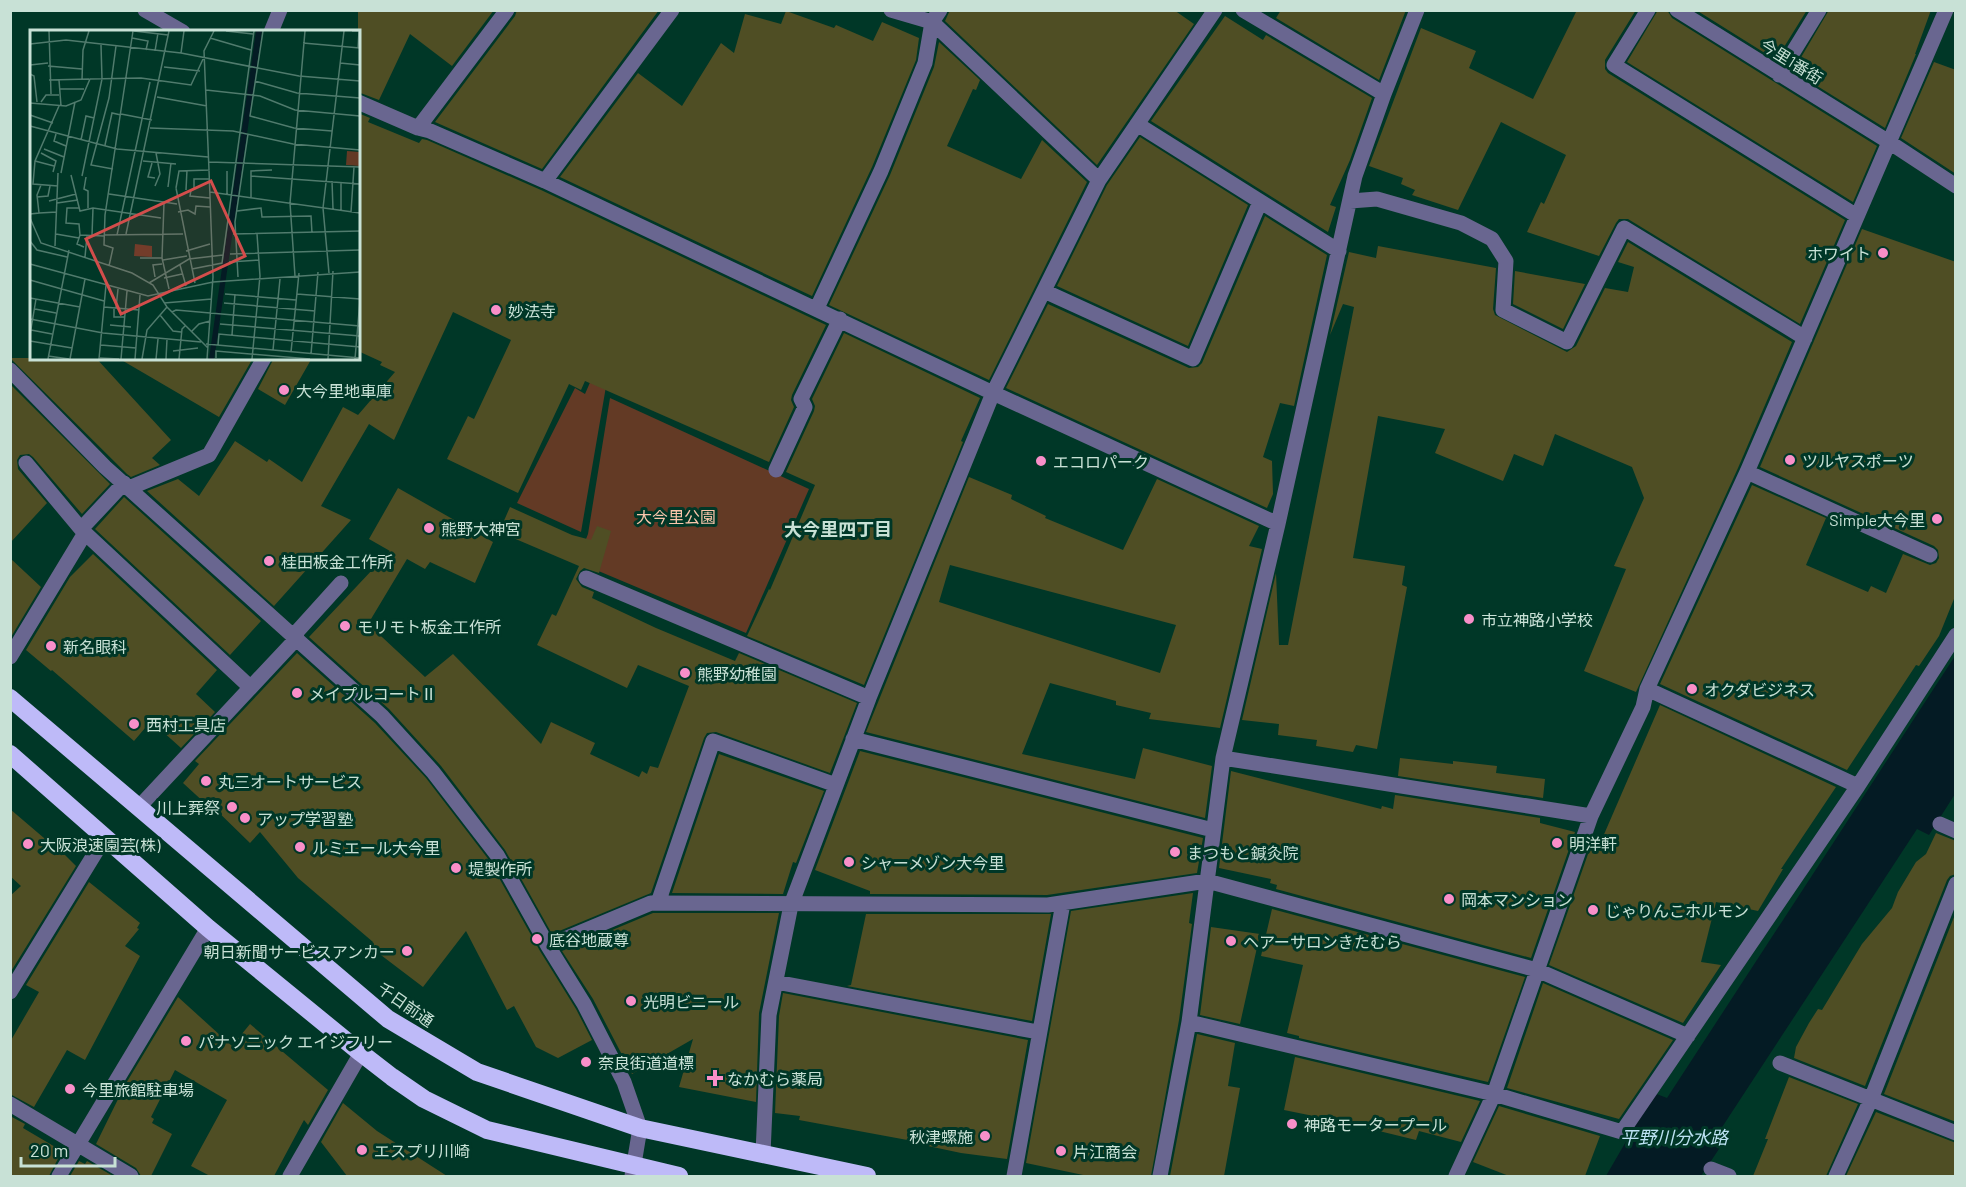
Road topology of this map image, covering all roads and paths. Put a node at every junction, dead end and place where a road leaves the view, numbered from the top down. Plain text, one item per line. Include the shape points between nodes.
1 (145, 10) edge
2 (280, 10) edge
3 (672, 10) edge
4 (891, 10) edge
5 (1215, 10) edge
6 (1417, 10) edge
7 (1648, 10) edge
8 (1819, 10) edge
9 (1946, 10) edge
10 (1248, 12) edge
11 (499, 13) edge
12 (1687, 13) edge
13 (936, 16) edge
14 (180, 30) edge
15 (272, 30) edge
16 (1779, 75) junction
17 (1384, 93) junction
18 (360, 103) edge
19 (1137, 124) junction
20 (418, 128) junction
21 (1889, 142) junction
22 (1099, 180) junction
23 (545, 181) junction
24 (1956, 186) edge
25 (1350, 201) junction
26 (1260, 202) junction
27 (1857, 216) junction
28 (1339, 251) junction
29 (1044, 291) junction
30 (817, 308) junction
31 (840, 319) junction
32 (1805, 338) junction
33 (263, 360) edge
34 (10, 370) edge
35 (993, 393) junction
36 (26, 463) dead end
37 (776, 470) dead end
38 (1747, 472) junction
39 (126, 486) junction
40 (1278, 524) junction
41 (83, 531) junction
42 (1930, 555) dead end
43 (586, 578) dead end
44 (341, 583) dead end
45 (1956, 635) edge
46 (296, 637) junction
47 (10, 657) edge
48 (250, 687) junction
49 (1647, 689) junction
50 (10, 698) edge
51 (869, 698) junction
52 (853, 739) junction
53 (10, 754) edge
54 (1223, 758) junction
55 (836, 785) junction
56 (1857, 786) junction
57 (139, 807) junction
58 (1592, 816) junction
59 (1940, 824) dead end
60 (1213, 830) junction
61 (1956, 831) edge
62 (105, 837) junction
63 (1207, 881) junction
64 (1956, 884) edge
65 (658, 903) junction
66 (1063, 903) junction
67 (791, 905) junction
68 (208, 928) junction
69 (548, 946) junction
70 (1537, 970) junction
71 (776, 982) junction
72 (10, 992) edge
73 (1189, 1022) junction
74 (1038, 1032) junction
75 (1688, 1036) junction
76 (361, 1053) junction
77 (1780, 1064) dead end
78 (1494, 1094) junction
79 (1871, 1099) junction
80 (10, 1104) edge
81 (640, 1128) junction
82 (1956, 1133) edge
83 (77, 1145) junction
84 (764, 1154) junction
85 (1711, 1169) dead end
86 (633, 1171) edge
87 (59, 1176) edge
88 (131, 1176) edge
89 (290, 1176) edge
90 (679, 1176) edge
91 (867, 1176) edge
92 (1014, 1176) edge
93 (1160, 1176) edge
94 (1456, 1176) edge
95 (1729, 1176) edge
96 (1836, 1176) edge

1 - 14 street
2 - 15 street
3 - 23 street
4 - 13 street
5 - 19 street
6 - 17 street
7 - 27 street via 1614,65
8 - 16 street
9 - 21 street
10 - 17 street
11 - 20 street
12 - 16 street, 今里1番街
13 - 22 street
13 - 30 street via 925,63 881,171
16 - 21 street, 今里1番街
17 - 25 street
18 - 20 street
19 - 22 street
19 - 26 street
20 - 23 street
21 - 24 street, 今里1番街
21 - 27 street
22 - 29 street
23 - 30 street
25 - 28 street
25 - 32 street via 1377,199 1461,223 1492,239 1506,261 1503,310 1567,342 1624,228
26 - 28 street
26 - 29 street via 1193,359
27 - 32 street
28 - 40 street
29 - 35 street
30 - 31 street
31 - 35 street
31 - 37 street via 801,399 805,407
32 - 38 street
33 - 39 street via 209,455
34 - 39 street
35 - 40 street
35 - 51 street
36 - 41 street
38 - 42 street
38 - 49 street
39 - 41 street
39 - 46 street
40 - 54 street
41 - 47 street
41 - 48 street
43 - 51 street
44 - 46 street
45 - 56 street
46 - 48 street
46 - 69 street via 382,716 433,772 497,855
48 - 57 street
49 - 56 street
49 - 58 street via 1643,707
50 - 57 highway, 千日前通
51 - 52 street
52 - 55 street
52 - 60 street
53 - 62 highway
54 - 58 street
54 - 60 street
55 - 65 street via 713,741
55 - 67 street
56 - 75 street
57 - 81 highway, 千日前通 via 388,1019 477,1072
58 - 70 street
59 - 61 street
60 - 63 street
62 - 68 highway
62 - 72 street
63 - 66 street
63 - 70 street
63 - 73 street
64 - 79 street
65 - 67 street
65 - 69 street
66 - 67 street
66 - 74 street
67 - 71 street
68 - 76 highway
68 - 83 street
69 - 81 street via 584,1004 624,1082
70 - 75 street
70 - 78 street
71 - 74 street
71 - 84 street via 769,1014
73 - 78 street
73 - 93 street
74 - 92 street
75 - 78 street via 1622,1132
76 - 86 highway via 424,1099 487,1130
76 - 89 street
77 - 79 street
78 - 94 street
79 - 82 street
79 - 96 street
80 - 83 street
81 - 84 highway, 千日前通
81 - 86 street
83 - 87 street
83 - 88 street
84 - 91 highway, 千日前通
85 - 95 street
86 - 90 highway

